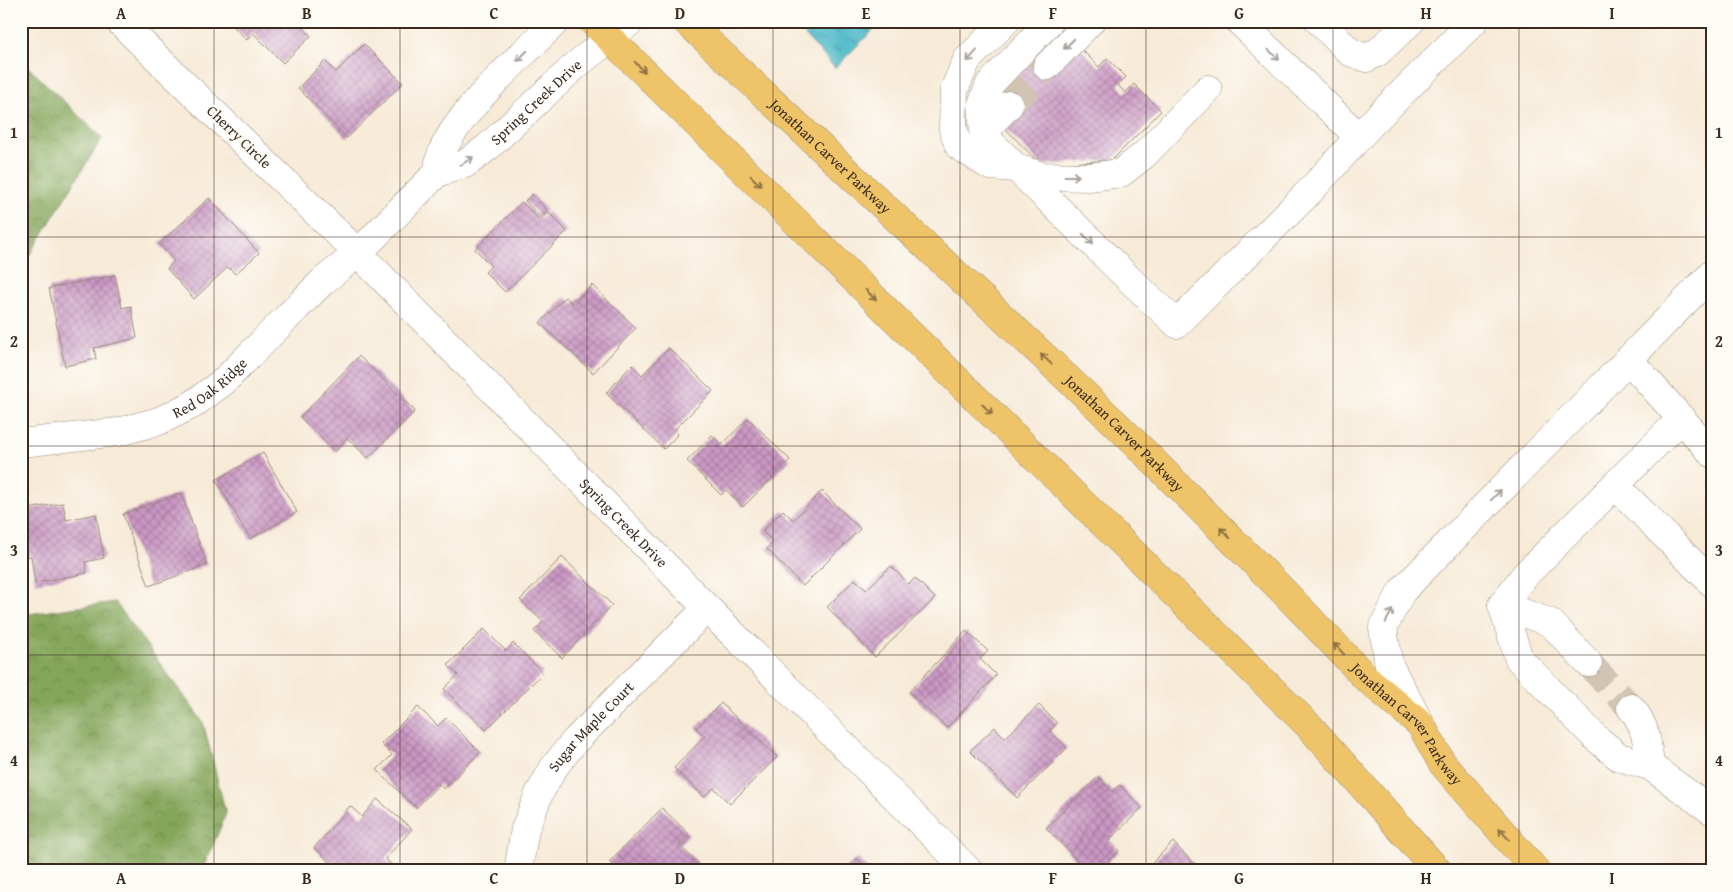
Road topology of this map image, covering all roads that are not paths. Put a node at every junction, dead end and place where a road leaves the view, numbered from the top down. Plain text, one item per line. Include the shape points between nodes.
1 (119, 21) edge
2 (556, 21) edge
3 (631, 21) edge
4 (686, 21) edge
5 (1006, 21) edge
6 (1050, 21) edge
7 (1091, 21) edge
8 (1239, 21) edge
9 (1319, 21) edge
10 (1411, 21) edge
11 (1474, 21) edge
12 (601, 30) edge
13 (1047, 66) tunnel mouth
14 (1208, 90) dead end
15 (1009, 105) tunnel mouth
16 (984, 136) junction
17 (1359, 137) junction
18 (1015, 168) junction
19 (437, 173) junction
20 (358, 253) junction
21 (1712, 274) edge
22 (1629, 360) junction
23 (1681, 419) junction
24 (21, 443) edge
25 (1712, 453) edge
26 (1616, 485) junction
27 (1712, 583) edge
28 (1502, 605) junction
29 (707, 608) junction
30 (1588, 663) tunnel mouth
31 (1631, 708) tunnel mouth
32 (1421, 724) junction
33 (1650, 766) junction
34 (1712, 811) edge
35 (518, 871) edge
36 (969, 871) edge
37 (1438, 871) edge
38 (1536, 871) edge

1 - 20 street, Cherry Circle
2 -> 19 street, Spring Creek Drive via 470,110 452,134 440,157
3 - 12 street, Spring Creek Drive
32 -> 4 main road, Jonathan Carver Parkway via 1366,678 1114,423
5 -> 18 street via 967,60 954,90 954,129 959,146 990,166
6 - 16 street via 990,84 982,104
7 -> 13 street
8 -> 17 street
9 - 10 street via 1350,52 1367,58
11 - 17 street
19 -> 12 street, Spring Creek Drive via 464,164 488,147 576,66
12 -> 37 main road via 1310,727
18 -> 14 street via 1042,176 1089,177 1121,173 1144,155
15 - 16 street
16 - 18 street
18 -> 17 street via 1177,324 1310,191
19 - 20 street, Spring Creek Drive
20 - 24 street, Red Oak Ridge via 322,282 223,382 192,405 159,421 118,432
20 - 29 street, Spring Creek Drive
21 - 22 street
22 - 23 street
32 -> 22 street via 1389,665 1383,628 1402,591
23 - 25 street
23 - 26 street
26 - 27 street
26 - 28 street via 1525,576
28 - 30 street via 1551,623
28 - 33 street via 1519,659 1596,738 1620,757
29 - 35 street, Sugar Maple Court via 574,742 554,767 525,829
29 - 36 street, Spring Creek Drive
31 - 33 street via 1647,739
38 -> 32 main road, Jonathan Carver Parkway via 1442,763
33 - 34 street

